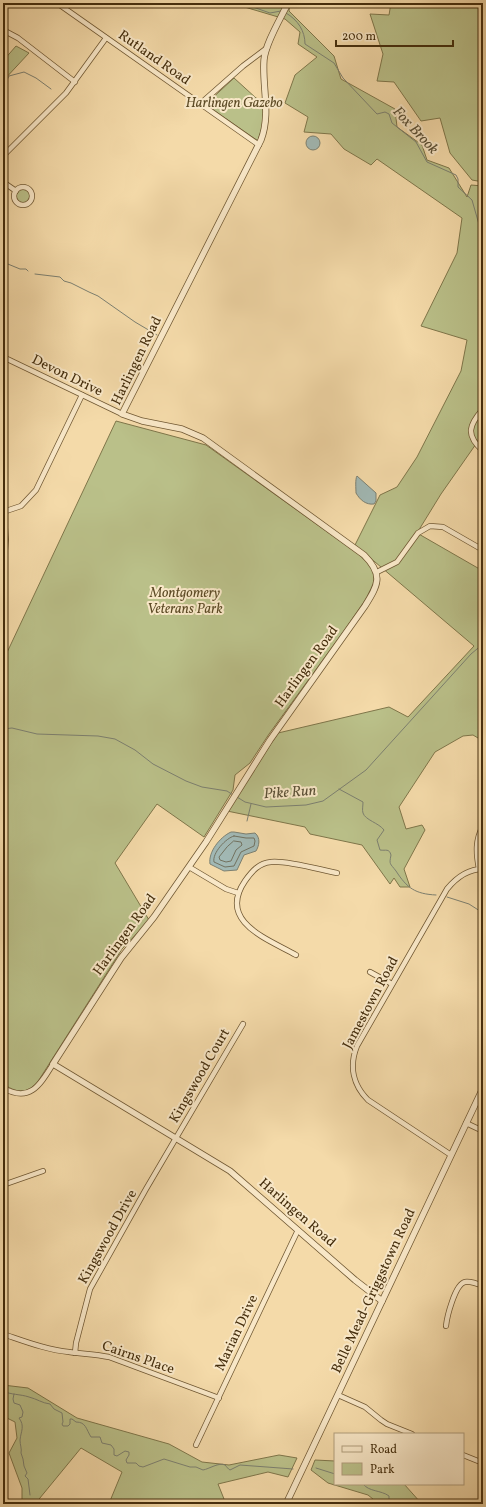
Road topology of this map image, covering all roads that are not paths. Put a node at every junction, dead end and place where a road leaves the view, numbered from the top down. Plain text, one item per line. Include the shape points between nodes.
1 (57, 3) edge
2 (287, 6) edge
3 (3, 30) edge
4 (106, 38) junction
5 (267, 48) junction
6 (75, 82) junction
7 (200, 104) junction
8 (259, 145) junction
9 (3, 156) edge
10 (3, 182) edge
11 (16, 191) dead end
12 (3, 357) edge
13 (82, 395) junction
14 (483, 409) edge
15 (122, 414) junction
16 (483, 450) edge
17 (3, 512) edge
18 (3, 517) edge
19 (483, 550) edge
20 (3, 559) edge
21 (377, 572) junction
22 (483, 826) edge
23 (188, 867) junction
24 (481, 869) edge
25 (337, 873) dead end
26 (238, 893) junction
27 (296, 955) dead end
28 (370, 972) dead end
29 (392, 984) junction
30 (243, 1024) dead end
31 (53, 1064) junction
32 (3, 1088) edge
33 (483, 1088) edge
34 (466, 1123) junction
35 (483, 1131) edge
36 (177, 1139) junction
37 (451, 1155) junction
38 (43, 1170) dead end
39 (3, 1185) edge
40 (298, 1230) junction
41 (483, 1286) edge
42 (382, 1301) junction
43 (446, 1326) dead end
44 (3, 1334) edge
45 (75, 1353) junction
46 (338, 1395) junction
47 (219, 1398) junction
48 (410, 1433) edge
49 (196, 1445) dead end
50 (464, 1455) edge
51 (483, 1463) edge
52 (286, 1504) edge

1 - 4 street, Rutland Road
2 - 5 street, Harlingen Road
3 - 6 street via 18,38
4 - 6 street
4 - 7 street, Rutland Road
5 - 7 street
5 - 8 street, Harlingen Road via 264,65 266,124
6 - 9 street
7 - 8 street, Rutland Road
8 - 15 street, Harlingen Road
10 - 11 street
12 - 13 street, Devon Drive
13 - 15 street, Devon Drive
13 - 17 street via 36,490 21,506
14 - 16 street via 474,419 470,430 474,442
15 - 21 street, Harlingen Road via 182,429 204,438 359,551
18 - 20 street
19 - 21 street via 443,527 430,526 418,533 397,562
21 - 23 street, Harlingen Road via 376,586 365,606 270,740
22 - 24 street via 476,847
23 - 26 street
23 - 31 street, Harlingen Road via 154,917 121,958
24 - 29 street, Jamestown Road via 460,876 447,889
25 - 26 street via 269,862 254,869
26 - 27 street via 237,907 244,923
28 - 29 street
29 - 37 street, Jamestown Road via 357,1046 353,1058 354,1077 360,1090 373,1104
30 - 36 street, Kingswood Court
31 - 32 street via 38,1086 29,1092 15,1093
31 - 36 street, Harlingen Road
33 - 34 street, Belle Mead-Griggstown Road
34 - 35 street
34 - 37 street, Belle Mead-Griggstown Road
36 - 40 street, Harlingen Road via 237,1176
36 - 45 street, Kingswood Drive via 90,1289
37 - 42 street, Belle Mead-Griggstown Road
38 - 39 street
40 - 42 street, Harlingen Road
40 - 47 street, Marian Drive
41 - 43 street via 468,1281 460,1285 450,1307
42 - 46 street, Belle Mead-Griggstown Road
44 - 45 street, Cairns Place via 50,1349
45 - 47 street, Cairns Place via 109,1357
46 - 48 street via 366,1407 387,1424
46 - 52 street, Belle Mead-Griggstown Road
47 - 49 street, Marian Drive
50 - 51 street

